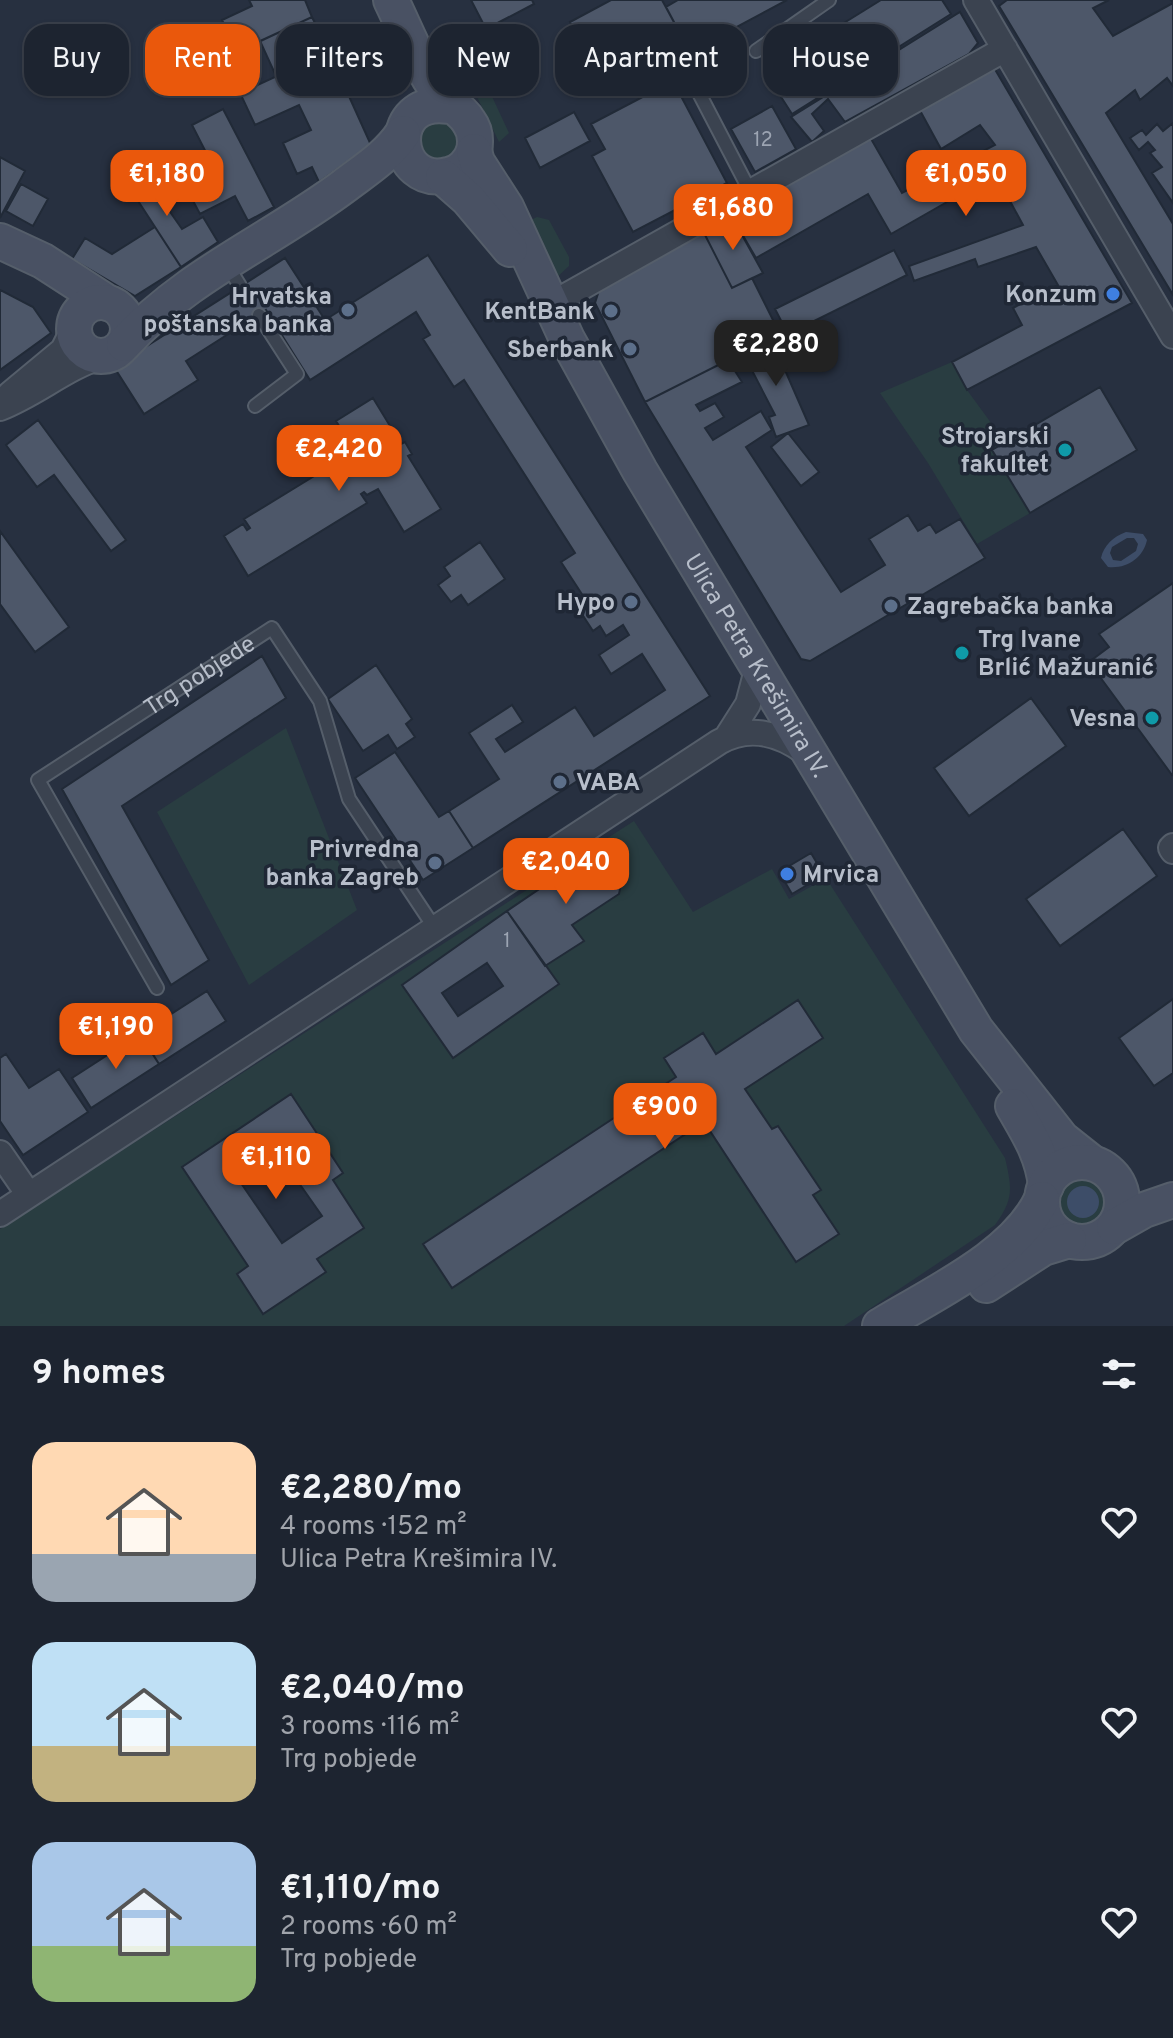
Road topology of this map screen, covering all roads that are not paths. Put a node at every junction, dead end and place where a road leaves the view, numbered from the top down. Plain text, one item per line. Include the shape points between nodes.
1 (390, 0) edge
2 (829, 0) edge
3 (983, 3) edge
4 (1005, 49) junction
5 (756, 51) dead end
6 (701, 96) edge
7 (449, 106) junction
8 (405, 128) junction
9 (474, 151) junction
10 (432, 175) junction
11 (750, 191) junction
12 (310, 212) junction
13 (0, 243) edge
14 (226, 273) junction
15 (548, 301) junction
16 (110, 304) junction
17 (259, 315) dead end
18 (74, 326) junction
19 (1173, 336) edge
20 (113, 350) junction
21 (255, 406) dead end
22 (0, 407) edge
23 (758, 666) junction
24 (727, 737) junction
25 (811, 756) junction
26 (434, 927) junction
27 (157, 988) dead end
28 (976, 1030) junction
29 (0, 1153) edge
30 (1102, 1169) junction
31 (1173, 1182) edge
32 (1044, 1192) junction
33 (29, 1195) junction
34 (1173, 1200) edge
35 (0, 1214) edge
36 (1114, 1227) junction
37 (1069, 1240) junction
38 (880, 1326) edge
39 (921, 1326) edge

1 - 7 main road
1 - 8 main road via 407,88
2 - 5 lane
3 - 4 street
4 - 11 street
4 - 19 street
6 - 11 lane
7 - 8 main road via 425,106
7 - 9 main road via 468,119
8 - 10 main road via 405,156
8 - 12 main road via 387,153
9 - 10 main road via 462,169
9 - 15 main road, Ulica Petra Krešimira IV.
10 - 12 main road via 399,177
10 - 15 main road, Ulica Petra Krešimira IV. via 463,193
11 - 15 street
12 - 14 main road
13 - 16 main road via 43,261
13 - 18 main road via 62,295
14 - 16 main road via 137,302
14 - 20 main road via 143,324
15 - 23 main road, Ulica Petra Krešimira IV. via 640,471
16 - 18 main road via 83,308
16 - 20 main road via 128,326
17 - 21 lane via 297,374
18 - 20 main road via 85,351
18 - 22 street via 63,350
20 - 22 street
23 - 24 street via 748,704
23 - 25 main road, Ulica Petra Krešimira IV.
24 - 25 street via 765,732 790,740
24 - 26 street
25 - 28 main road, Ulica Petra Krešimira IV.
26 - 27 lane, Trg pobjede via 349,799 320,701 272,628 38,780
26 - 33 street
28 - 30 main road, Ulica Petra Krešimira IV. via 1062,1139
28 - 32 main road, Ulica Petra Krešimira IV. via 1036,1146
29 - 33 street
30 - 31 main road via 1131,1184
30 - 32 main road via 1077,1162 1064,1166
30 - 36 main road via 1120,1188 1123,1202
32 - 37 main road via 1049,1224
32 - 38 main road via 1030,1223 1005,1246
33 - 35 street
34 - 36 main road
36 - 37 main road via 1093,1241
37 - 39 main road via 1043,1248

